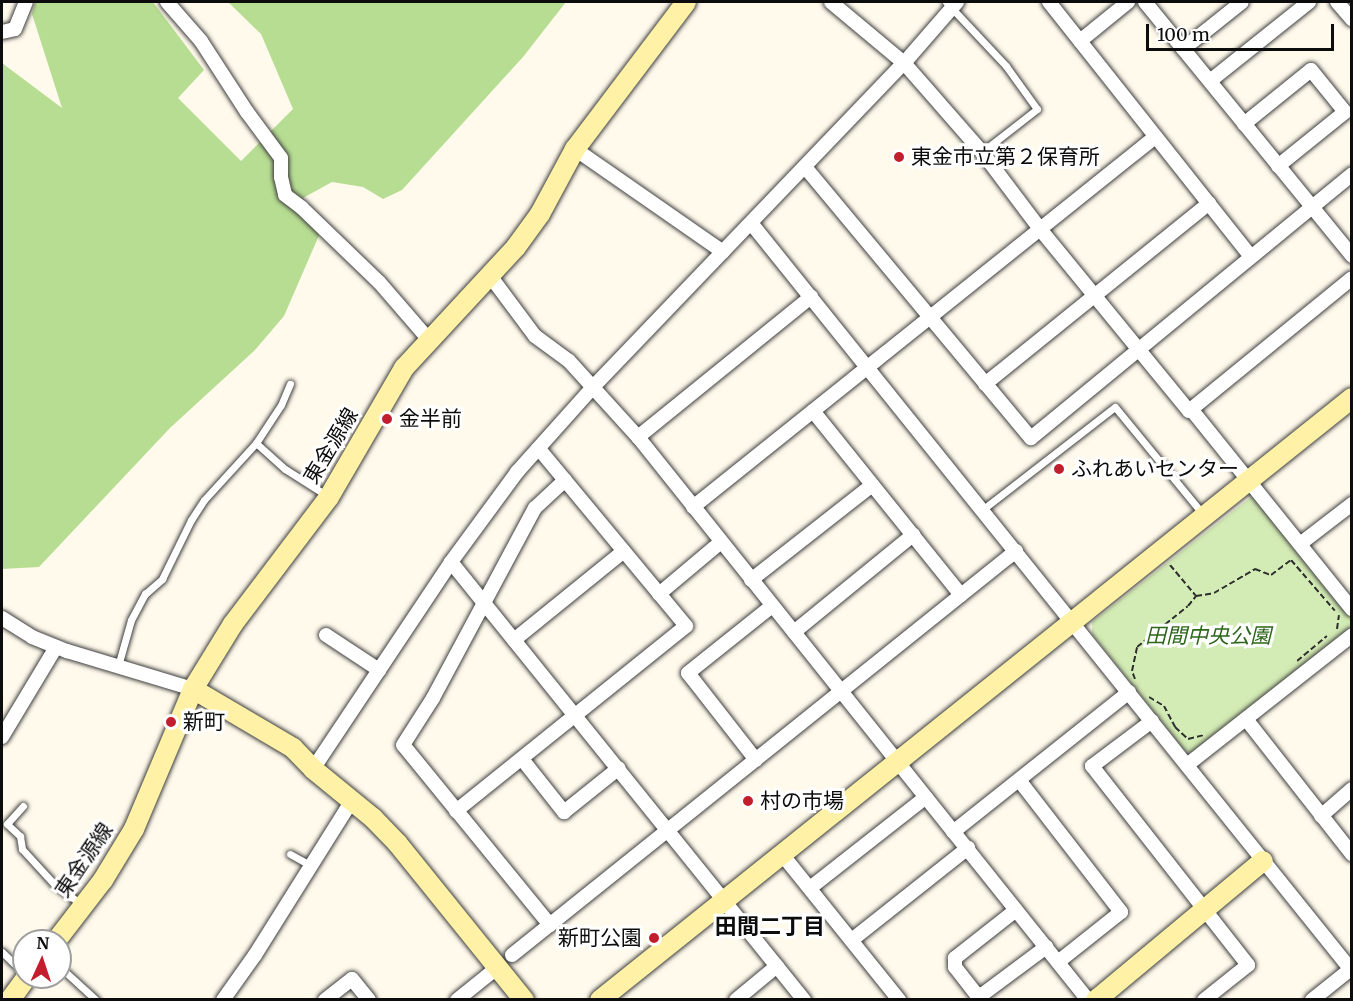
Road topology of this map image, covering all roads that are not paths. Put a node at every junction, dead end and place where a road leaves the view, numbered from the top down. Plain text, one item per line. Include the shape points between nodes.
1 (26, 2) edge
2 (167, 2) edge
3 (686, 2) edge
4 (831, 2) edge
5 (1049, 2) edge
6 (1128, 2) edge
7 (1145, 2) edge
8 (1242, 2) edge
9 (1309, 2) edge
10 (1337, 2) edge
11 (952, 3) edge
12 (1352, 19) edge
13 (2, 32) edge
14 (1080, 41) junction
15 (1183, 49) junction
16 (904, 63) junction
17 (1210, 81) junction
18 (1244, 124) junction
19 (1155, 136) junction
20 (575, 149) junction
21 (982, 152) junction
22 (1278, 166) junction
23 (805, 167) junction
24 (1352, 174) edge
25 (1209, 203) junction
26 (1312, 207) junction
27 (751, 223) junction
28 (1040, 229) junction
29 (723, 252) junction
30 (1352, 256) edge
31 (1251, 257) junction
32 (491, 277) junction
33 (1352, 278) edge
34 (1095, 296) junction
35 (811, 297) junction
36 (930, 317) junction
37 (429, 340) junction
38 (1139, 349) junction
39 (867, 367) junction
40 (290, 384) dead end
41 (985, 384) junction
42 (592, 388) junction
43 (1352, 398) edge
44 (1191, 409) junction
45 (813, 411) junction
46 (638, 437) junction
47 (256, 443) junction
48 (538, 448) junction
49 (565, 480) junction
50 (1248, 480) junction
51 (872, 485) junction
52 (329, 497) junction
53 (1352, 504) edge
54 (693, 507) junction
55 (982, 510) junction
56 (1204, 516) junction
57 (913, 535) junction
58 (721, 542) junction
59 (1300, 544) junction
60 (624, 551) junction
61 (1016, 551) junction
62 (451, 562) junction
63 (751, 580) junction
64 (659, 594) junction
65 (961, 595) junction
66 (482, 601) junction
67 (772, 606) junction
68 (1352, 609) edge
69 (2, 618) edge
70 (1072, 621) junction
71 (794, 632) junction
72 (326, 635) dead end
73 (1352, 635) edge
74 (514, 640) junction
75 (56, 646) junction
76 (118, 666) junction
77 (379, 670) junction
78 (1132, 686) junction
79 (193, 689) junction
80 (840, 691) junction
81 (576, 716) junction
82 (1246, 719) junction
83 (1152, 722) junction
84 (2, 737) edge
85 (522, 759) junction
86 (756, 760) junction
87 (897, 761) junction
88 (1187, 765) junction
89 (619, 768) junction
90 (313, 769) junction
91 (1018, 780) junction
92 (1352, 789) edge
93 (926, 797) junction
94 (353, 799) junction
95 (23, 806) dead end
96 (456, 811) junction
97 (1321, 816) junction
98 (669, 830) junction
99 (953, 832) junction
100 (968, 848) junction
101 (290, 854) dead end
102 (782, 854) junction
103 (1352, 854) edge
104 (1263, 861) junction
105 (310, 865) junction
106 (810, 888) junction
107 (724, 899) junction
108 (83, 906) junction
109 (1016, 910) junction
110 (1204, 911) junction
111 (550, 926) junction
112 (65, 929) edge
113 (853, 939) junction
114 (1046, 947) junction
115 (505, 961) junction
116 (1058, 962) junction
117 (777, 966) junction
118 (1351, 969) edge
119 (72, 978) edge
120 (96, 999) edge
121 (223, 999) edge
122 (325, 999) edge
123 (369, 999) edge
124 (457, 999) edge
125 (524, 999) edge
126 (600, 999) edge
127 (736, 999) edge
128 (804, 999) edge
129 (900, 999) edge
130 (1088, 999) edge
131 (1096, 999) edge
132 (1204, 999) edge
133 (1312, 999) edge

1 - 13 street via 15,29
2 - 37 street via 201,41 281,158 285,195 379,282
3 - 20 street, 東金源線
4 - 16 street
5 - 14 street
6 - 14 street
7 - 15 street
8 - 15 street
9 - 17 street
10 - 12 street
11 - 16 street
11 - 21 lane via 1006,66 1036,109
14 - 19 street
15 - 17 street
16 - 21 street
16 - 23 street
17 - 18 street
18 - 22 street
18 - 22 street via 1311,70 1345,112
19 - 25 street
19 - 28 street
20 - 29 street
20 - 32 street, 東金源線 via 540,214
21 - 28 street
22 - 26 street
23 - 27 street
23 - 36 street
24 - 26 street
25 - 31 street
25 - 34 street
26 - 30 street
26 - 31 street
27 - 29 street
27 - 35 street
28 - 34 street
28 - 36 street
29 - 42 street
31 - 38 street
32 - 37 street, 東金源線
32 - 42 street via 535,336 569,361
33 - 44 street
34 - 38 street
34 - 41 street
35 - 39 street
35 - 46 street
36 - 39 street
36 - 41 street
37 - 52 street, 東金源線 via 404,368
38 - 41 street via 1031,438
38 - 44 street
39 - 45 street
39 - 55 street
40 - 47 lane
42 - 46 street
42 - 48 street
43 - 50 street
44 - 50 street
45 - 51 street
45 - 54 street
46 - 54 street
47 - 52 lane via 285,469
47 - 76 lane via 204,500 162,579 145,594 131,620
48 - 49 street
48 - 62 street
49 - 60 street
49 - 66 street via 535,508
50 - 56 street
50 - 59 street
51 - 57 street
51 - 63 street
52 - 79 street, 東金源線 via 233,624
53 - 59 street
54 - 58 street
55 - 56 lane via 1115,407
55 - 61 street
56 - 70 street
57 - 65 street
57 - 71 street
58 - 63 street
58 - 64 street
59 - 68 street
60 - 64 street
60 - 74 street
61 - 65 street
61 - 70 street
62 - 66 street
62 - 77 street
63 - 67 street
64 - 81 street via 686,626
65 - 80 street
66 - 74 street
66 - 96 street via 433,698 403,745
67 - 71 street
67 - 86 street via 688,674
69 - 75 street via 32,637
70 - 78 street
70 - 87 street
71 - 80 street
72 - 77 street
73 - 82 street
74 - 81 street
75 - 76 street
75 - 84 street
76 - 79 street
77 - 90 street
78 - 83 street
78 - 91 street
79 - 90 street via 293,748
79 - 108 street, 東金源線 via 134,829
80 - 86 street
80 - 87 street
81 - 85 street
81 - 89 street
82 - 88 street
82 - 97 street
83 - 88 street
83 - 110 street via 1092,766
85 - 89 street via 564,812
85 - 96 street
86 - 98 street
87 - 93 street
87 - 102 street
88 - 104 street
89 - 98 street
90 - 94 street
91 - 99 street
91 - 116 street via 1121,912
92 - 97 street
93 - 99 street
93 - 106 street
94 - 105 street
94 - 115 street
95 - 108 lane via 8,824 20,836 22,849 55,885
96 - 111 street
97 - 103 street
98 - 107 street
98 - 111 street
99 - 100 street
100 - 109 street
100 - 113 street
101 - 105 lane
102 - 106 street
102 - 107 street
104 - 110 street
104 - 118 street
105 - 121 street
106 - 113 street
107 - 117 street
107 - 126 street
108 - 112 street, 東金源線
109 - 114 street
109 - 114 street via 955,958 955,967 977,995
110 - 131 street
110 - 132 street via 1248,965
111 - 115 street
113 - 129 street
114 - 116 street
115 - 124 street
115 - 125 street
116 - 130 street
117 - 127 street
117 - 128 street
118 - 133 street
119 - 120 lane
122 - 123 street via 352,979

